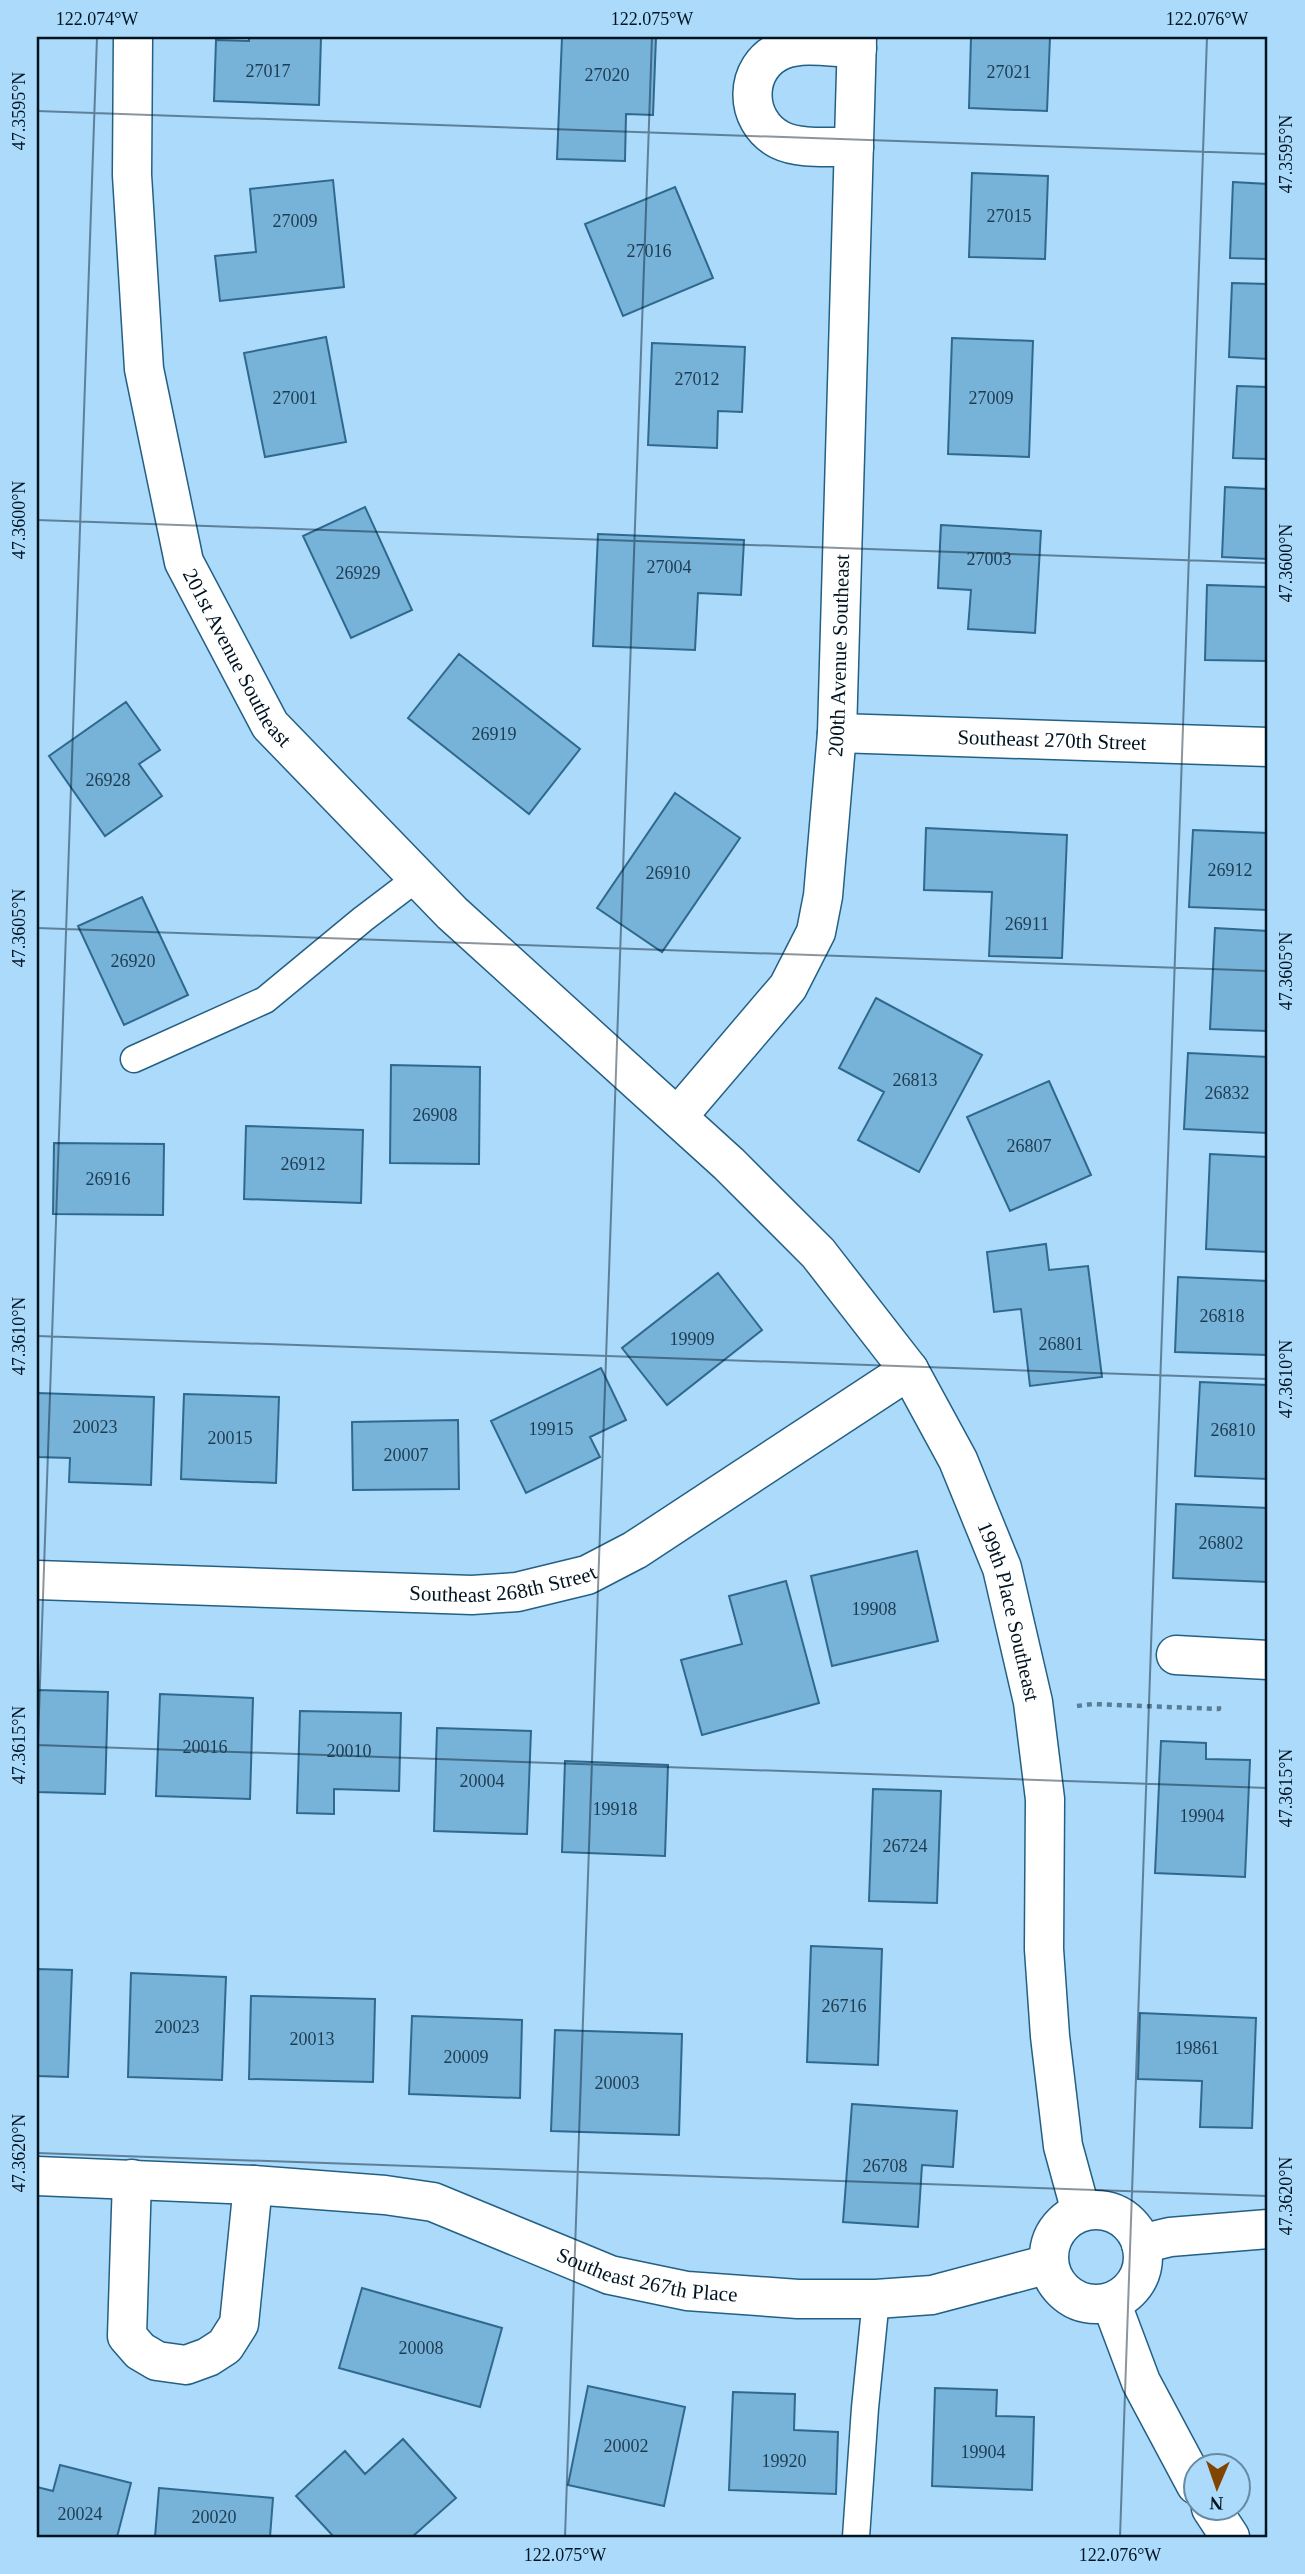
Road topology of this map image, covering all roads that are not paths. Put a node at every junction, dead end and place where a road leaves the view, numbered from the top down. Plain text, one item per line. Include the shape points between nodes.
1 (133, 37) edge
2 (857, 43) edge
3 (854, 147) junction
4 (836, 733) junction
5 (1268, 747) edge
6 (418, 878) junction
7 (134, 1059) dead end
8 (678, 1116) junction
9 (909, 1370) junction
10 (37, 1580) edge
11 (1176, 1655) dead end
12 (1268, 1660) edge
13 (37, 2176) edge
14 (132, 2179) junction
15 (253, 2185) junction
16 (1081, 2212) junction
17 (1268, 2229) edge
18 (1141, 2244) junction
19 (1049, 2264) junction
20 (876, 2299) junction
21 (1111, 2302) junction
22 (1182, 2459) edge
23 (1220, 2522) edge
24 (856, 2537) edge
25 (1230, 2537) edge

1 - 6 street, 201st Avenue Southeast via 132,175 144,369 184,562 270,725
2 - 3 street, 200th Avenue Southeast
2 - 3 street, 200th Avenue Southeast via 783,50 766,60 755,76 751,95 755,114 781,141
3 - 4 street, 200th Avenue Southeast
4 - 5 street, Southeast 270th Street
4 - 8 street, 200th Avenue Southeast via 816,932 788,987
6 - 7 lane via 265,1000
6 - 8 street, 201st Avenue Southeast
8 - 9 street, 199th Place Southeast via 818,1252
9 - 10 street, Southeast 268th Street via 635,1550 576,1578 517,1592 472,1595
9 - 16 street, 199th Place Southeast via 958,1460 1002,1568 1034,1712 1045,1800 1044,1949 1050,2036 1063,2146
11 - 12 street
13 - 14 street, Southeast 267th Place
14 - 15 street, Southeast 267th Place
14 - 15 street via 127,2336 157,2361 186,2365 225,2346 239,2324
15 - 20 street, Southeast 267th Place via 433,2202 610,2275 646,2284 798,2299
16 - 18 street via 1117,2214 1132,2225
16 - 19 street via 1065,2221 1053,2236
17 - 18 street
18 - 21 street via 1138,2278 1127,2293
19 - 20 street, Southeast 267th Place via 932,2295
19 - 21 street via 1060,2288 1074,2300
20 - 24 lane
21 - 22 street via 1141,2382
23 - 25 street

